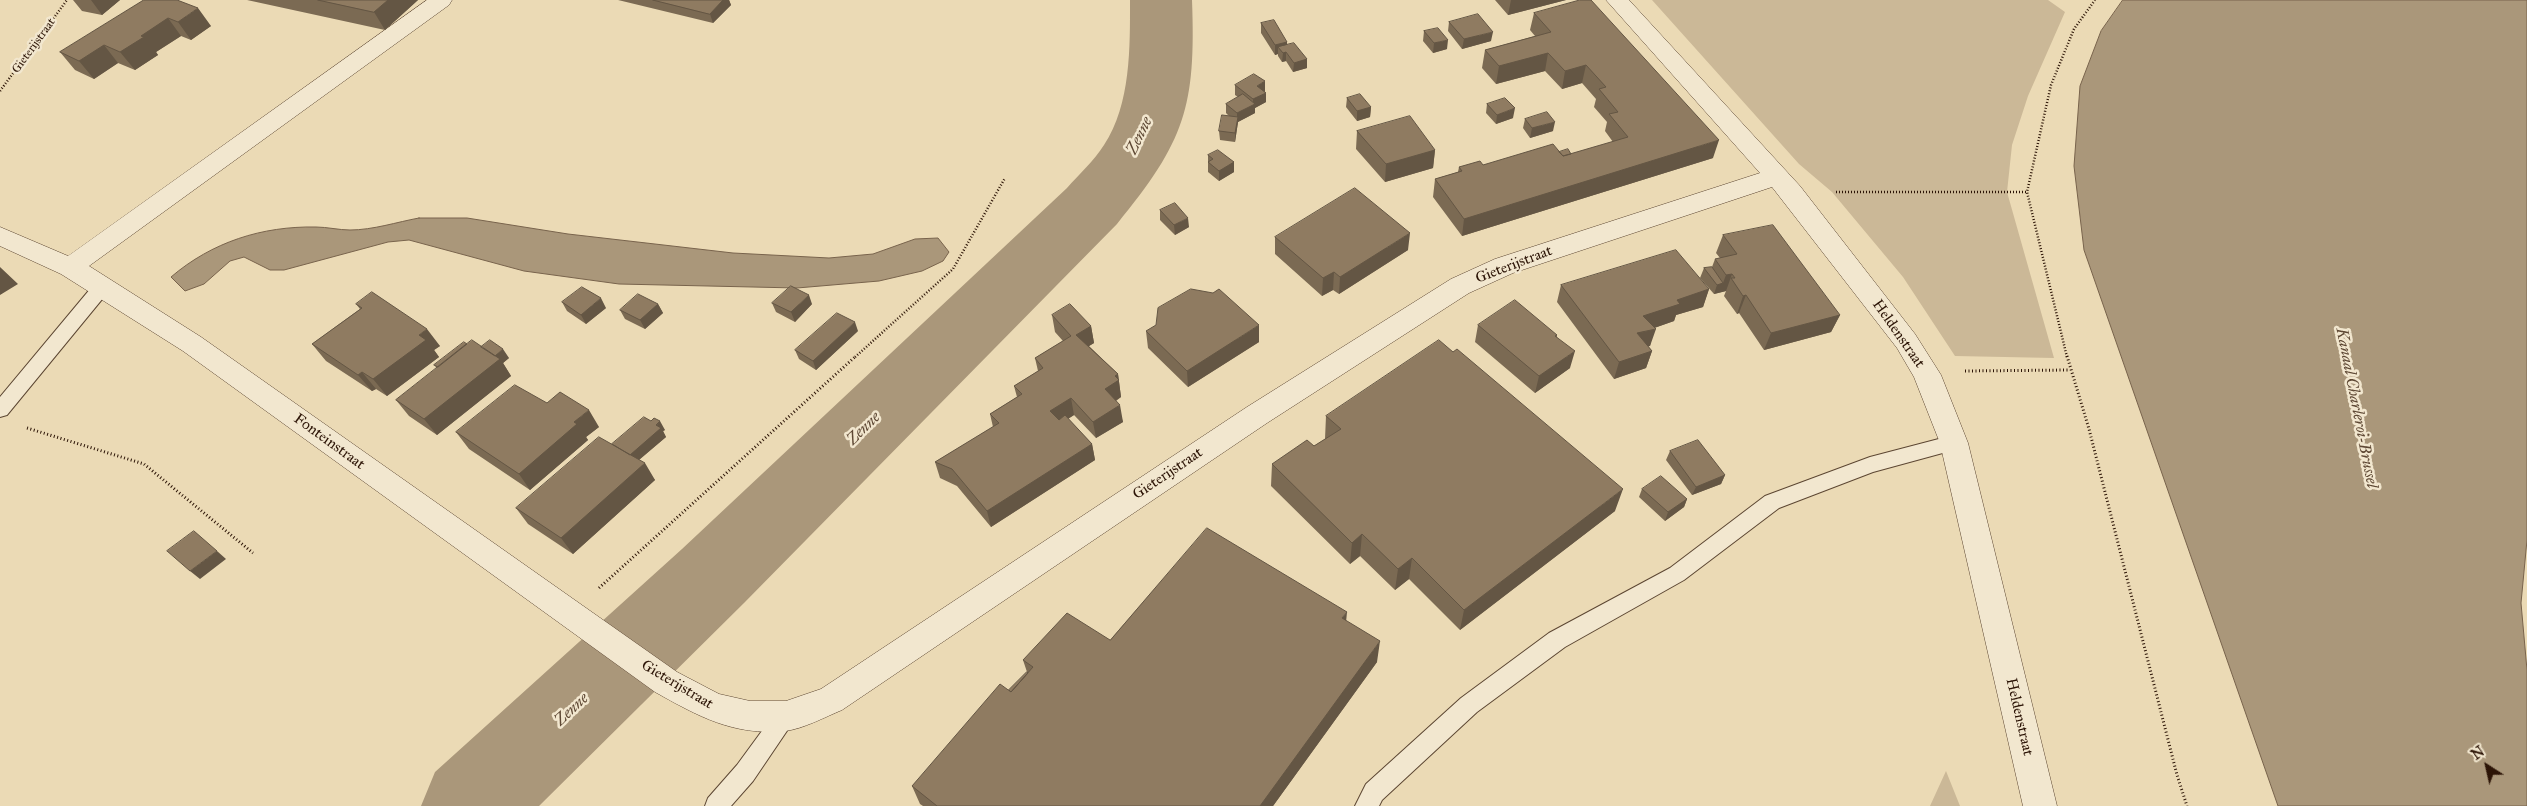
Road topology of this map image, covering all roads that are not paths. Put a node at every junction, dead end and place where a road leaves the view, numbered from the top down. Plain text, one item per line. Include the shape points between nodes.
1 (441, 0) edge
2 (1617, 0) edge
3 (1783, 185) junction
4 (0, 236) edge
5 (70, 267) junction
6 (102, 287) junction
7 (0, 410) edge
8 (1954, 443) junction
9 (577, 619) joint
10 (786, 716) junction
11 (716, 806) edge
12 (1366, 806) edge
13 (2040, 806) edge

1 - 5 street
2 - 3 street, Heldenstraat
3 - 8 street, Heldenstraat via 1906,341 1927,375
3 - 10 street, Gieterijstraat via 1504,266 1460,286 1257,415 831,700
4 - 5 street, Fonteinstraat
5 - 6 street, Fonteinstraat
6 - 7 lane
6 - 9 street, Fonteinstraat via 192,344
8 - 12 lane via 1870,465 1772,502 1677,574 1557,640 1485,693 1374,792
8 - 13 street, Heldenstraat
9 - 10 street, Gieterijstraat via 666,682 713,708 750,716
10 - 11 lane via 745,773

